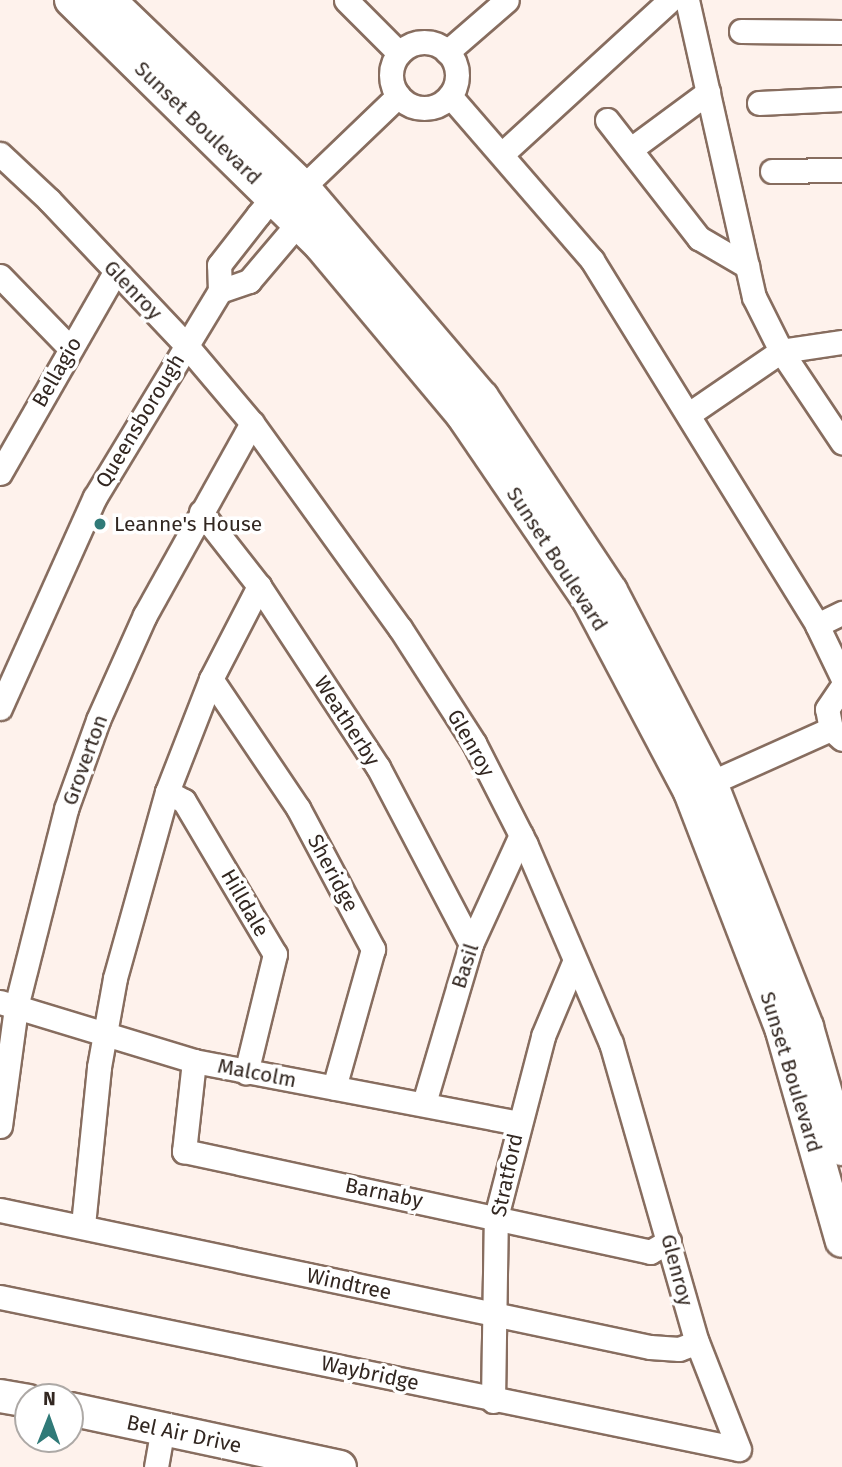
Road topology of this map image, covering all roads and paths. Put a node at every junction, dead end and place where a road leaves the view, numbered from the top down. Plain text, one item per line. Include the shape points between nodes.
1 (71, 0) edge
2 (109, 0) edge
3 (507, 0) edge
4 (670, 0) edge
5 (687, 0) edge
6 (350, 1) edge
7 (741, 31) dead end
8 (842, 32) edge
9 (447, 52) junction
10 (399, 53) junction
11 (708, 92) junction
12 (398, 96) junction
13 (450, 96) junction
14 (842, 99) edge
15 (759, 103) dead end
16 (607, 120) dead end
17 (631, 149) junction
18 (0, 154) edge
19 (502, 154) junction
20 (842, 170) edge
21 (772, 171) dead end
22 (289, 192) junction
23 (299, 222) junction
24 (747, 266) junction
25 (115, 272) junction
26 (2, 281) edge
27 (220, 291) junction
28 (842, 342) edge
29 (186, 345) junction
30 (70, 348) junction
31 (781, 351) junction
32 (689, 414) junction
33 (252, 423) junction
34 (842, 442) edge
35 (0, 473) edge
36 (201, 512) junction
37 (259, 586) junction
38 (842, 613) edge
39 (817, 625) junction
40 (842, 677) edge
41 (211, 679) junction
42 (842, 687) edge
43 (0, 708) edge
44 (836, 734) edge
45 (700, 788) junction
46 (167, 792) junction
47 (521, 835) junction
48 (471, 944) junction
49 (575, 960) junction
50 (8, 1004) edge
51 (106, 1035) junction
52 (194, 1061) junction
53 (246, 1073) junction
54 (334, 1088) junction
55 (424, 1103) junction
56 (519, 1124) junction
57 (0, 1126) edge
58 (842, 1149) edge
59 (0, 1210) edge
60 (496, 1217) junction
61 (83, 1225) junction
62 (669, 1241) junction
63 (842, 1241) edge
64 (0, 1297) edge
65 (496, 1314) junction
66 (697, 1342) junction
67 (493, 1401) junction
68 (84, 1412) edge
69 (163, 1429) junction
70 (739, 1449) joint
71 (156, 1467) edge
72 (340, 1467) edge

1 - 22 main road, Sunset Boulevard
2 - 22 main road, Sunset Boulevard
3 - 9 street
4 - 19 street
5 - 11 street
6 - 10 street
7 - 8 street
9 - 10 street via 418,43
9 - 13 street via 457,79
10 - 12 street via 391,79
11 - 17 street
11 - 24 street
12 - 13 street via 424,108
12 - 22 street
13 - 19 street
14 - 15 street
16 - 17 street
17 - 24 street via 699,238
18 - 25 street, Glenroy
19 - 32 street via 592,260
20 - 21 street
22 - 23 main road, Sunset Boulevard
22 - 27 street via 219,265
22 - 45 main road, Sunset Boulevard via 482,397 611,591
23 - 27 street via 249,281
23 - 45 main road, Sunset Boulevard via 463,416 589,601
24 - 31 street via 754,297
25 - 29 street, Glenroy
25 - 30 street, Bellagio
26 - 30 street
27 - 29 street, Queensborough
28 - 31 street
29 - 33 street, Glenroy
29 - 43 street, Queensborough via 95,497
30 - 35 street, Bellagio
31 - 32 street
31 - 34 street
32 - 39 street
33 - 36 street, Groverton
33 - 47 street, Glenroy via 400,628 474,743
36 - 37 street, Weatherby
36 - 50 street, Groverton via 145,615 94,733
37 - 41 street
37 - 48 street, Weatherby via 378,767
38 - 39 street
39 - 40 street
41 - 46 street
41 - 54 street, Sheridge via 298,808 373,949
42 - 44 street via 827,709
44 - 45 street
45 - 58 main road, Sunset Boulevard via 807,1027
45 - 63 main road, Sunset Boulevard via 782,1031
46 - 51 street via 115,978
46 - 53 street, Hilldale via 184,801 275,954
47 - 48 street, Basil
47 - 49 street, Glenroy
48 - 55 street, Basil
49 - 56 street, Stratford via 543,1036
49 - 62 street, Glenroy via 611,1043
50 - 51 street, Malcolm
50 - 57 street, Groverton
51 - 52 street, Malcolm
51 - 61 street
52 - 53 street, Malcolm
52 - 60 street, Barnaby via 184,1151
53 - 54 street, Malcolm
54 - 55 street, Malcolm
55 - 56 street, Malcolm
56 - 60 street, Stratford
59 - 61 street, Windtree
60 - 62 street, Barnaby via 650,1252
60 - 65 street, Stratford
61 - 65 street, Windtree
62 - 66 street, Glenroy
64 - 67 street, Waybridge
65 - 66 street, Windtree via 650,1347 679,1349
65 - 67 street, Stratford
66 - 70 street, Glenroy
67 - 70 street, Waybridge
68 - 69 main road, Bel Air Drive
69 - 71 street
69 - 72 main road, Bel Air Drive

